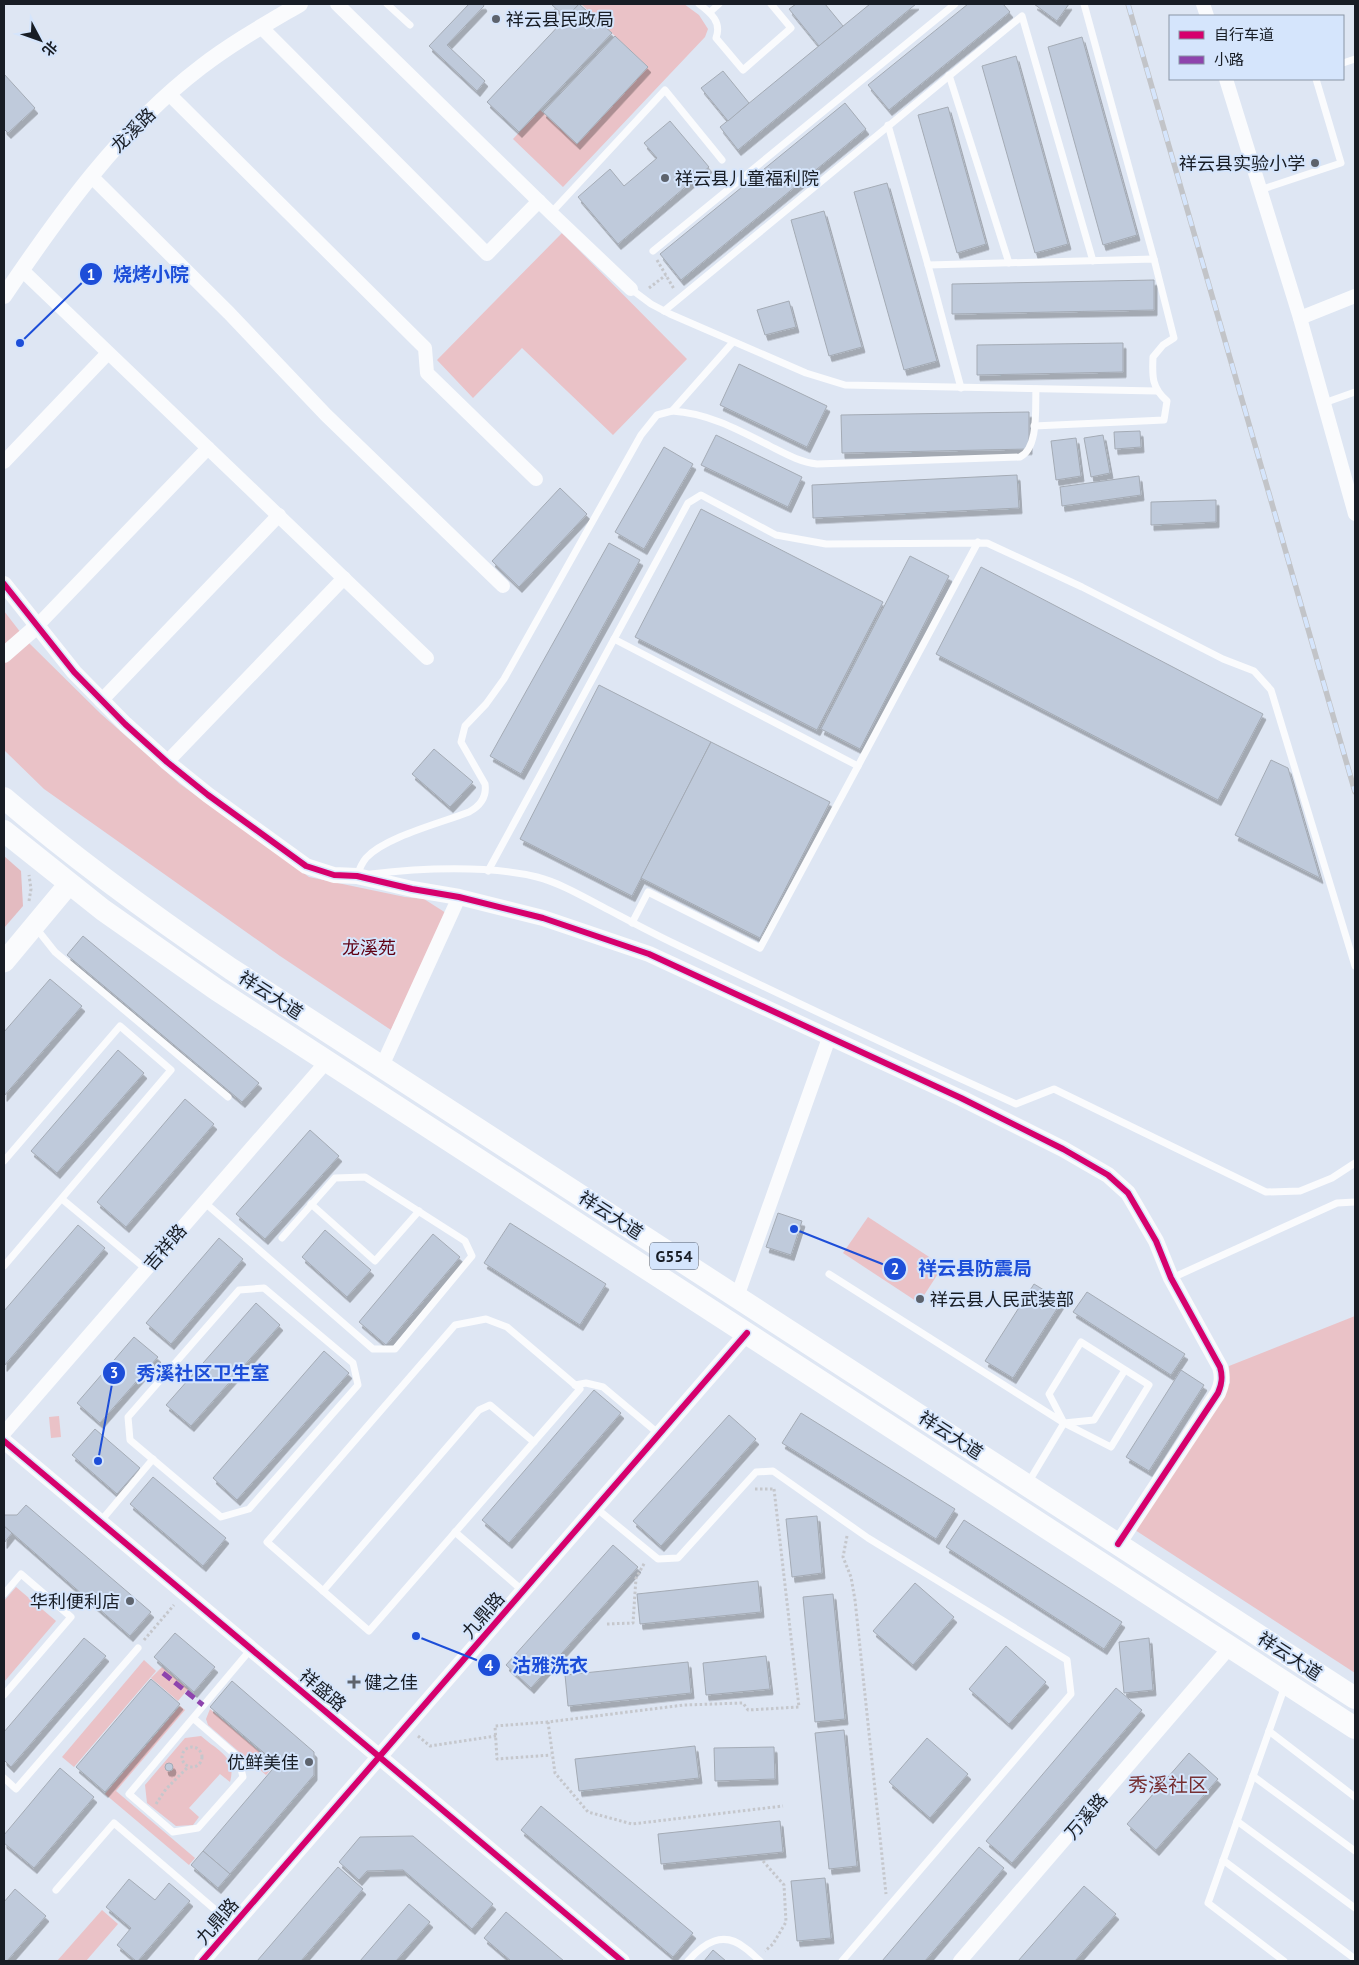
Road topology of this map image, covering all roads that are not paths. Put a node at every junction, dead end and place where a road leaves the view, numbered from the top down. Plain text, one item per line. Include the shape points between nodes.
1 (300, 4) edge
2 (338, 4) edge
3 (387, 4) edge
4 (700, 4) edge
5 (719, 4) edge
6 (771, 4) edge
7 (955, 4) edge
8 (1084, 4) edge
9 (710, 12) junction
10 (410, 25) dead end
11 (261, 27) junction
12 (949, 75) junction
13 (1226, 80) edge
14 (1316, 80) edge
15 (169, 94) junction
16 (888, 125) junction
17 (722, 160) dead end
18 (91, 176) junction
19 (1260, 190) junction
20 (539, 201) junction
21 (551, 213) junction
22 (652, 252) road end
23 (1154, 259) junction
24 (1093, 260) junction
25 (1008, 263) junction
26 (928, 265) junction
27 (22, 270) junction
28 (6, 291) edge
29 (635, 292) joint
30 (1355, 296) edge
31 (664, 311) junction
32 (1300, 318) junction
33 (733, 342) junction
34 (108, 353) junction
35 (961, 388) junction
36 (1036, 389) junction
37 (1158, 391) junction
38 (1355, 392) edge
39 (1324, 403) junction
40 (672, 411) junction
41 (1034, 426) junction
42 (208, 448) junction
43 (4, 462) edge
44 (536, 479) dead end
45 (1355, 514) edge
46 (279, 515) junction
47 (978, 542) junction
48 (344, 578) junction
49 (4, 584) edge
50 (503, 586) dead end
51 (36, 627) junction
52 (614, 639) junction
53 (4, 655) edge
54 (428, 658) dead end
55 (101, 701) junction
56 (167, 762) junction
57 (858, 766) junction
58 (4, 798) edge
59 (4, 831) edge
60 (488, 870) junction
61 (357, 876) junction
62 (68, 884) junction
63 (459, 897) junction
64 (31, 915) junction
65 (632, 923) junction
66 (4, 962) edge
67 (1355, 966) edge
68 (829, 1038) junction
69 (342, 1040) junction
70 (327, 1060) junction
71 (382, 1066) junction
72 (228, 1097) dead end
73 (4, 1162) edge
74 (1355, 1163) edge
75 (62, 1199) junction
76 (204, 1202) junction
77 (1355, 1202) edge
78 (312, 1204) junction
79 (419, 1211) junction
80 (282, 1238) dead end
81 (4, 1266) edge
82 (146, 1270) junction
83 (829, 1274) dead end
84 (1171, 1278) junction
85 (737, 1296) junction
86 (763, 1313) junction
87 (747, 1333) junction
88 (1125, 1370) junction
89 (575, 1385) junction
90 (1064, 1423) junction
91 (4, 1433) edge
92 (659, 1434) junction
93 (4, 1441) edge
94 (534, 1442) junction
95 (152, 1459) junction
96 (1028, 1485) junction
97 (596, 1507) junction
98 (100, 1522) junction
99 (456, 1532) junction
100 (1118, 1544) junction
101 (323, 1591) junction
102 (524, 1591) junction
103 (4, 1594) edge
104 (1246, 1627) junction
105 (1230, 1647) junction
106 (138, 1648) road end
107 (251, 1649) junction
108 (1286, 1683) junction
109 (4, 1696) edge
110 (1355, 1698) edge
111 (193, 1718) junction
112 (1355, 1728) edge
113 (1269, 1731) junction
114 (379, 1757) junction
115 (1253, 1776) junction
116 (4, 1778) edge
117 (1355, 1797) edge
118 (1237, 1821) junction
119 (1355, 1850) edge
120 (1223, 1860) junction
121 (56, 1890) dead end
122 (1355, 1908) edge
123 (233, 1926) junction
124 (1355, 1959) edge
125 (758, 1960) edge
126 (202, 1961) edge
127 (622, 1961) edge
128 (688, 1961) edge
129 (842, 1961) edge
130 (960, 1961) edge
131 (1284, 1961) edge

1 - 11 street, 龙溪路
2 - 20 street
3 - 10 lane
4 - 9 lane
5 - 9 lane
6 - 9 lane via 791,28 743,70 716,38 717,24
7 - 22 lane
8 - 23 lane
11 - 15 street, 龙溪路 via 228,46
11 - 20 street via 487,254
12 - 16 lane
12 - 24 lane via 1022,16
12 - 25 lane
13 - 19 street
14 - 19 lane via 1341,163
15 - 18 street, 龙溪路
15 - 44 street via 425,348 427,373
16 - 26 lane
16 - 31 lane
17 - 21 lane via 665,90
18 - 27 street, 龙溪路
18 - 50 street via 326,415
19 - 32 street
20 - 21 street
21 - 29 street
23 - 24 lane
23 - 37 lane via 1174,338 1153,357 1152,378
24 - 25 lane
25 - 26 lane
26 - 35 lane
27 - 28 street, 龙溪路
27 - 34 street
29 - 31 lane
30 - 32 street
31 - 33 lane
32 - 39 street
33 - 35 lane via 845,386
33 - 40 lane
34 - 42 street
34 - 43 street
35 - 36 lane
36 - 37 lane
36 - 41 lane
37 - 41 lane via 1167,401 1164,420
38 - 39 lane
39 - 45 street
40 - 41 lane via 712,418 796,458 818,464 1020,457 1032,444
40 - 61 lane via 657,415 642,435 504,679 465,726 461,742 485,784 482,801 469,812 375,851 365,859
42 - 46 street
42 - 51 street
46 - 48 street
46 - 55 street
47 - 52 lane via 826,544 776,535 701,495 688,503
47 - 57 lane
47 - 67 lane via 987,543 1082,587 1223,659 1254,670 1271,690
48 - 54 street
48 - 56 street
49 - 51 street
51 - 53 street
51 - 55 street
52 - 57 lane
52 - 60 lane
55 - 56 street
56 - 61 street via 300,862 334,875
57 - 65 lane via 760,948 648,892
58 - 69 highway, 祥云大道 / G554 via 83,864 154,916
59 - 62 highway, 祥云大道 / G554
60 - 61 lane via 417,869
60 - 65 lane via 538,878 561,886
61 - 63 street
62 - 64 main road
62 - 70 highway, 祥云大道 / G554 via 186,969
63 - 68 street via 565,925 648,954
63 - 71 street
64 - 66 main road
64 - 72 lane via 54,952
65 - 74 lane via 1016,1104 1054,1089 1266,1192 1300,1191 1332,1178
68 - 84 street via 961,1098 1108,1175 1128,1193 1156,1241
68 - 85 street
69 - 70 highway
69 - 71 highway, 祥云大道 / G554
70 - 76 street, 吉祥路
70 - 87 highway, 祥云大道 / G554
71 - 85 highway, 祥云大道 / G554
73 - 75 lane via 120,1026 172,1070
75 - 81 lane
75 - 82 lane
76 - 79 lane via 373,1349 395,1348 472,1256 465,1241
76 - 82 street, 吉祥路
77 - 84 lane via 1337,1203
78 - 79 lane via 335,1178 365,1177
78 - 79 lane via 375,1261
78 - 80 lane
82 - 91 street, 吉祥路
83 - 90 lane
84 - 100 street via 1220,1367 1221,1384 1218,1394
85 - 86 highway, 祥云大道 / G554
86 - 87 highway
86 - 96 highway, 祥云大道 / G554
87 - 92 street, 九鼎路
87 - 105 highway, 祥云大道 / G554
88 - 90 lane via 1094,1420
88 - 90 lane via 1081,1342 1049,1394
88 - 90 lane via 1149,1385 1111,1447
89 - 92 lane via 586,1383 603,1387
89 - 94 lane via 580,1389
89 - 101 lane via 507,1327 486,1319 455,1325 266,1542
90 - 96 lane
92 - 97 street, 九鼎路
93 - 98 street, 祥盛路
94 - 99 lane
94 - 101 lane via 490,1405 479,1410
95 - 95 lane via 221,1517 249,1509 358,1385 353,1363 264,1288 239,1290 128,1417 130,1440
95 - 98 lane
96 - 100 highway, 祥云大道 / G554
97 - 102 street, 九鼎路
97 - 129 lane via 658,1559 678,1558 756,1472 773,1471 849,1524 1067,1660 1071,1694
98 - 107 street, 祥盛路
99 - 101 lane via 369,1631
99 - 102 lane
100 - 104 highway, 祥云大道 / G554
102 - 114 street, 九鼎路
103 - 109 lane via 21,1574 71,1618
104 - 105 highway
104 - 110 highway, 祥云大道 / G554
105 - 108 highway, 祥云大道 / G554
105 - 130 street, 万溪路
106 - 116 lane via 16,1789
107 - 111 lane
107 - 114 street, 祥盛路
108 - 112 highway, 祥云大道 / G554
108 - 113 lane
111 - 111 lane via 129,1794 173,1832 198,1828 243,1777 238,1757
113 - 115 lane
113 - 117 lane
114 - 123 street, 九鼎路
114 - 127 street, 祥盛路
115 - 118 lane
115 - 119 lane
118 - 120 lane
118 - 122 lane
120 - 124 lane
120 - 131 lane via 1208,1904
121 - 123 lane via 114,1822
123 - 126 street, 九鼎路
125 - 128 lane via 737,1943 714,1940

